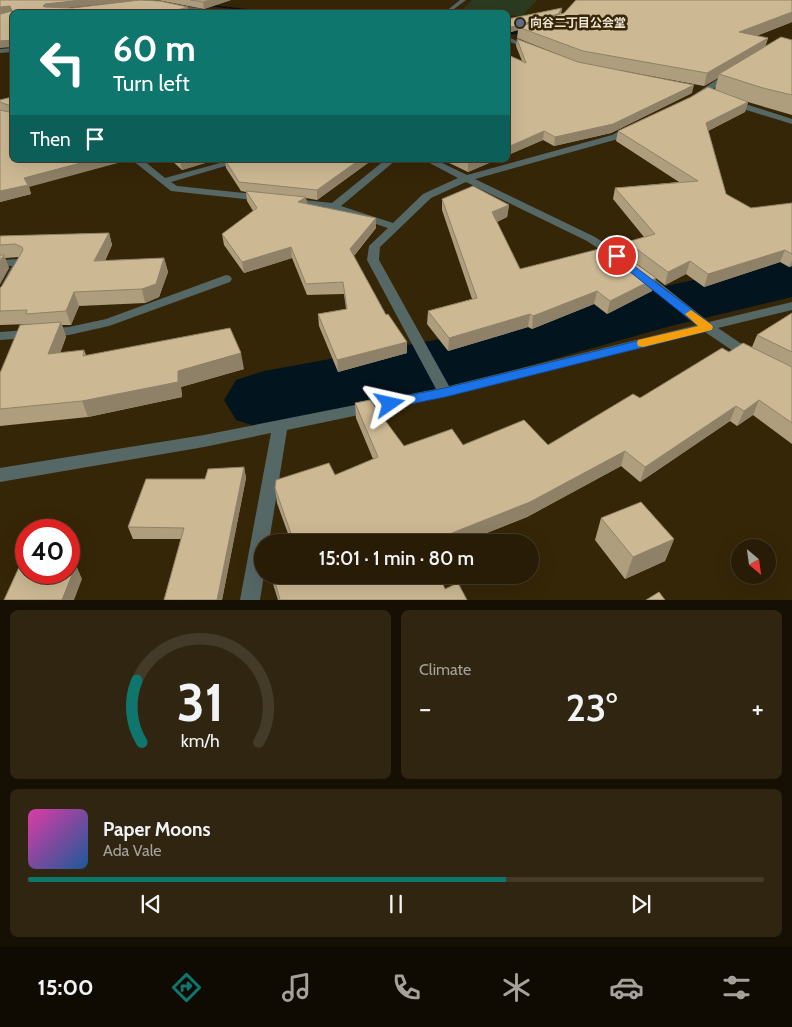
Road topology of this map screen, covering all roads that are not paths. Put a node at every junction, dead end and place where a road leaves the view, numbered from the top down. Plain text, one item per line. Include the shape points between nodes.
1 (464, 0) edge
2 (162, 5) edge
3 (196, 10) edge
4 (451, 10) edge
5 (510, 39) edge
6 (541, 53) edge
7 (736, 72) edge
8 (693, 87) edge
9 (704, 92) junction
10 (713, 95) edge
11 (722, 98) edge
12 (691, 99) edge
13 (792, 122) edge
14 (641, 124) edge
15 (140, 162) edge
16 (233, 162) edge
17 (388, 162) edge
18 (433, 162) edge
19 (466, 178) junction
20 (164, 181) junction
21 (334, 207) junction
22 (396, 227) junction
23 (0, 263) edge
24 (226, 278) dead end
25 (0, 299) edge
26 (792, 306) edge
27 (708, 327) junction
28 (0, 336) edge
29 (759, 361) edge
30 (445, 392) junction
31 (280, 426) junction
32 (0, 475) edge
33 (250, 600) edge

1 - 4 street
2 - 3 street
5 - 6 street
7 - 9 street
8 - 9 street
9 - 10 street
9 - 12 street
11 - 13 street
14 - 19 street via 616,137
15 - 20 street
16 - 20 street
17 - 21 street
18 - 19 street
19 - 22 street via 427,196
19 - 27 street via 591,239 630,265
20 - 21 street via 174,189
21 - 22 street
22 - 30 street via 375,246 373,260
23 - 25 street via 20,262
24 - 28 street via 109,322 69,331
26 - 27 street
27 - 29 street
27 - 30 street
30 - 31 street
31 - 32 street
31 - 33 street

